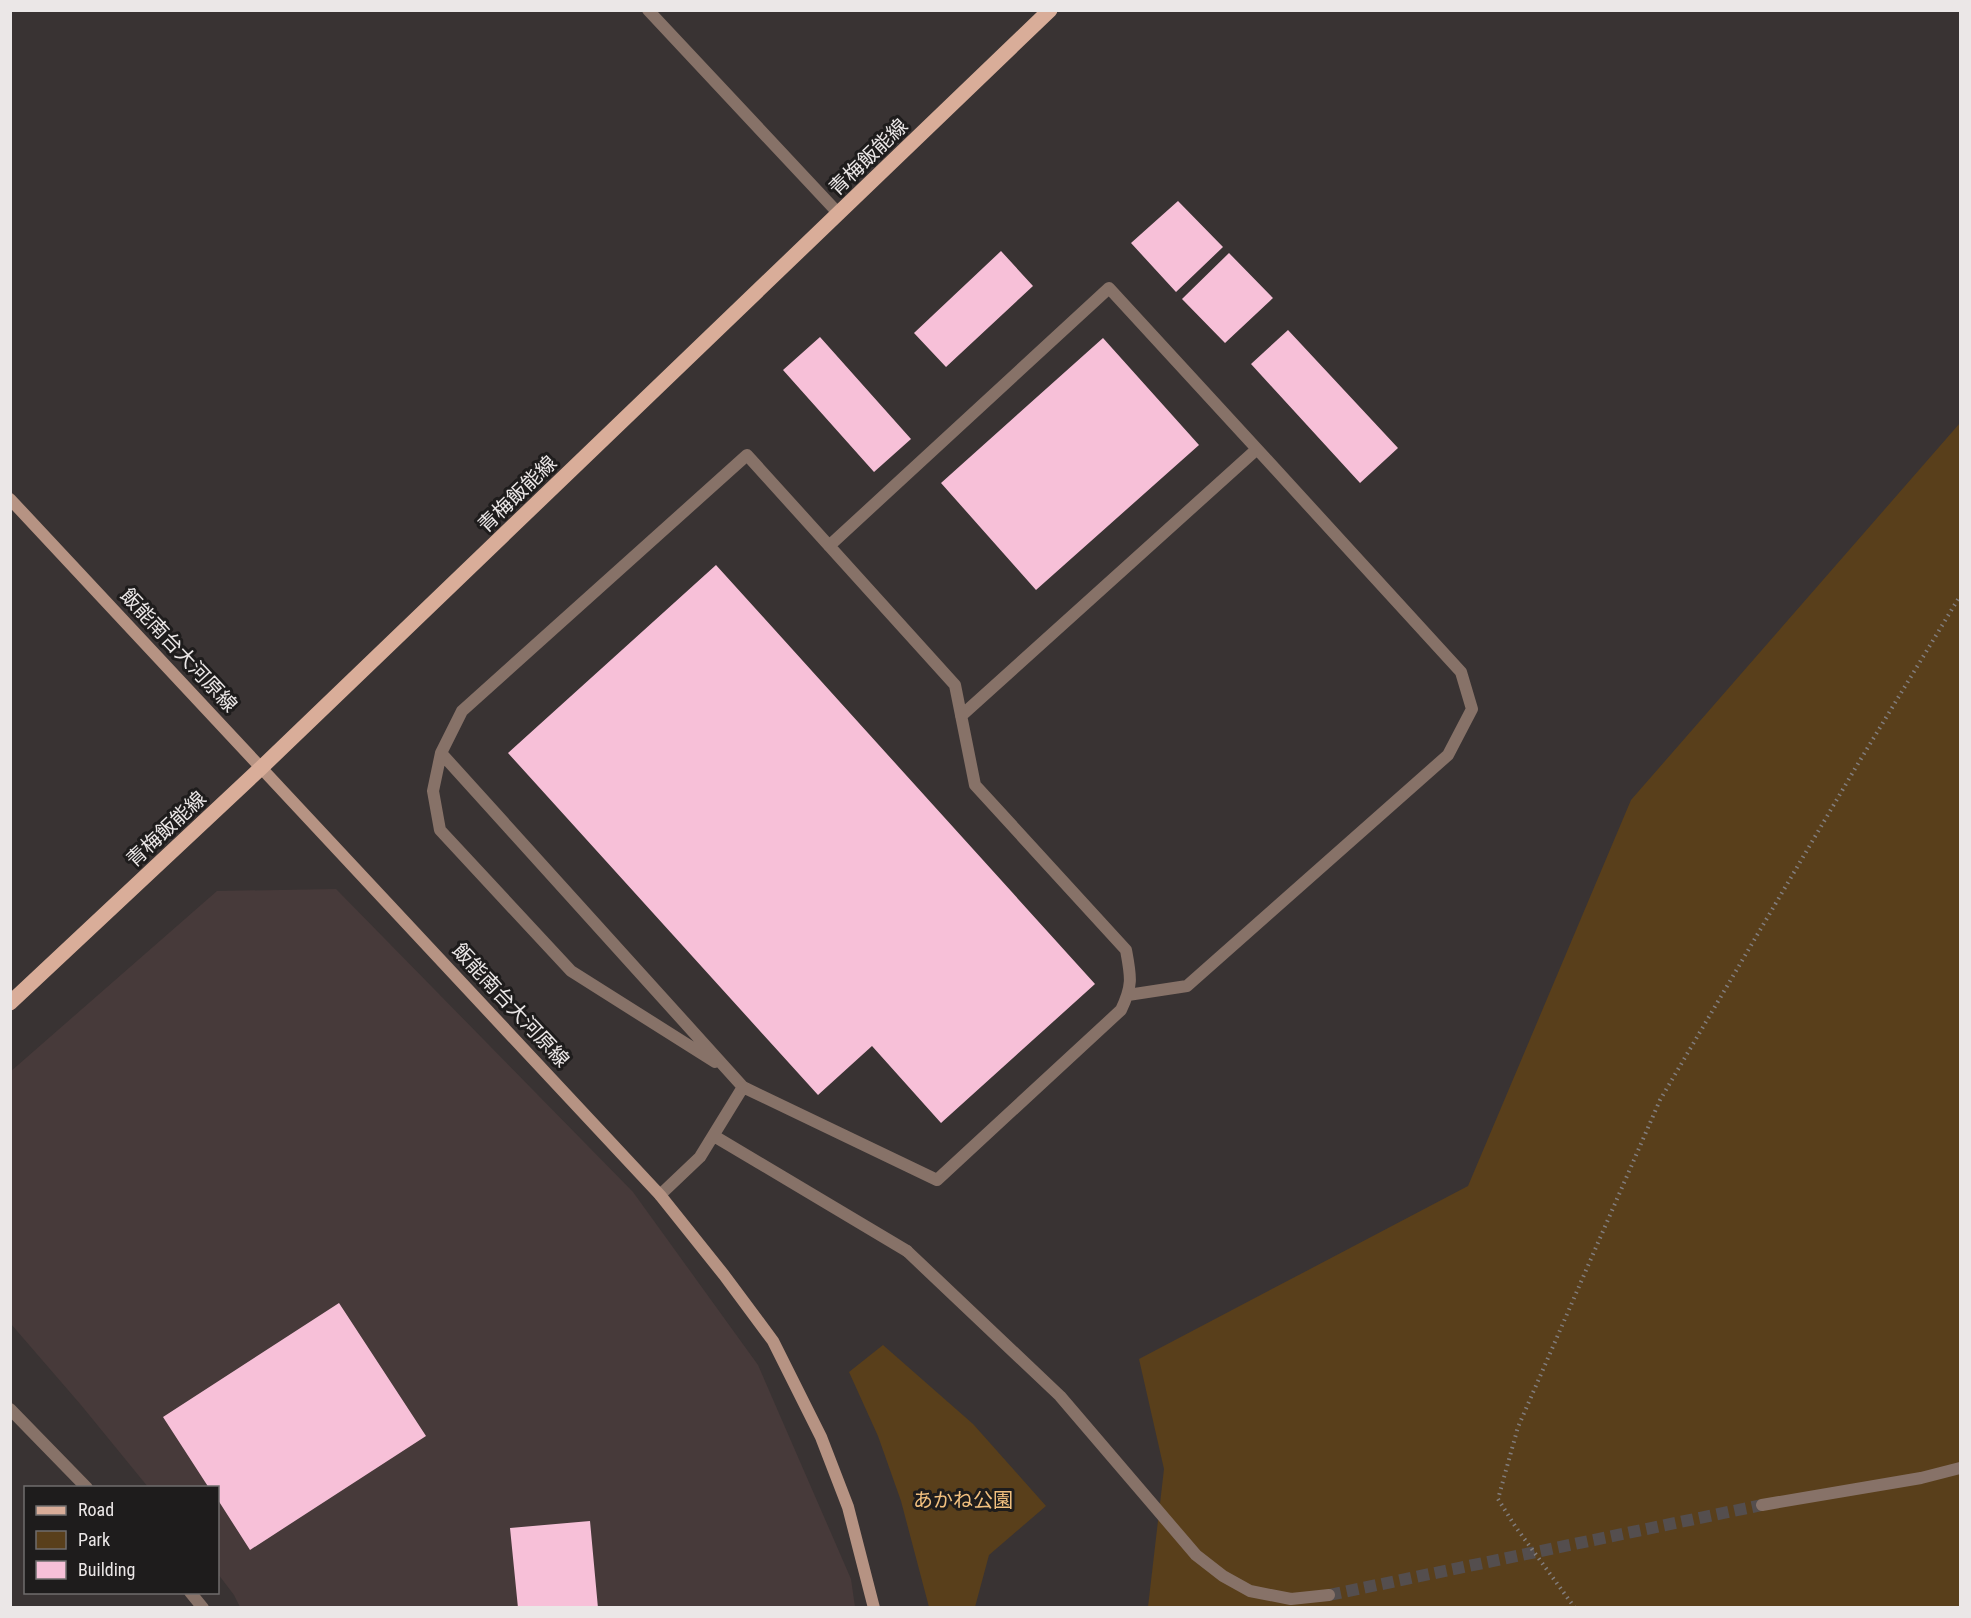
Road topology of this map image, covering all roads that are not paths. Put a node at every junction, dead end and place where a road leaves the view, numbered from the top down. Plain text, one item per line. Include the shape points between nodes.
1 (648, 10) edge
2 (1050, 10) edge
3 (839, 214) junction
4 (1257, 449) junction
5 (10, 499) edge
6 (829, 546) junction
7 (961, 716) junction
8 (441, 753) junction
9 (262, 767) junction
10 (1128, 995) junction
11 (10, 1003) edge
12 (729, 1070) junction
13 (743, 1087) junction
14 (714, 1136) junction
15 (660, 1195) junction
16 (10, 1409) edge
17 (1960, 1468) edge
18 (85, 1486) edge
19 (1762, 1505) tunnel mouth
20 (191, 1594) edge
21 (1329, 1595) tunnel mouth
22 (203, 1608) edge
23 (874, 1608) edge

1 - 3 street
2 - 3 main road, 青梅飯能線
3 - 9 main road, 青梅飯能線
4 - 6 street via 1109,288
4 - 7 street
4 - 10 street via 1461,672 1472,709 1448,755 1187,986
5 - 9 street, 飯能南台大河原線
6 - 7 street via 955,685
6 - 8 street via 747,455 462,711
7 - 10 street via 975,784 1126,950 1131,980
8 - 12 street
8 - 12 street via 433,791 440,830 571,971
9 - 11 main road, 青梅飯能線
9 - 15 street, 飯能南台大河原線
10 - 13 street via 1121,1010 937,1180
12 - 13 street
13 - 14 street
14 - 15 street via 700,1157
14 - 21 street via 907,1251 1060,1396 1196,1555 1223,1576 1250,1591 1291,1599
15 - 23 street, 飯能南台大河原線 via 773,1341 821,1437 844,1497
16 - 18 street
17 - 19 street
20 - 22 street

